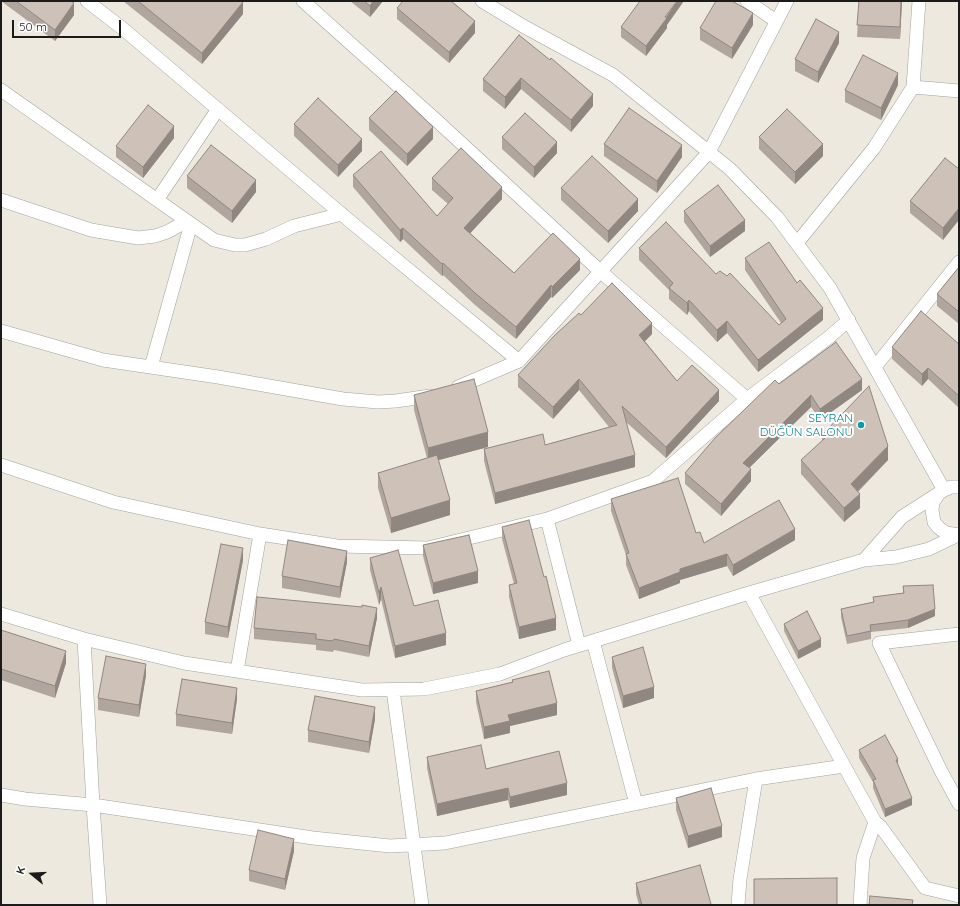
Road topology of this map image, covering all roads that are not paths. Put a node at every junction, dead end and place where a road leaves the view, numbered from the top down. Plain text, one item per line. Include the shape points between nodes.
1 (87, 1) edge
2 (303, 1) edge
3 (482, 1) edge
4 (747, 1) edge
5 (787, 1) edge
6 (919, 1) edge
7 (776, 21) junction
8 (913, 87) junction
9 (1, 90) edge
10 (959, 91) edge
11 (218, 109) junction
12 (709, 152) junction
13 (1, 200) edge
14 (157, 200) junction
15 (342, 214) junction
16 (189, 223) junction
17 (797, 243) junction
18 (959, 262) edge
19 (600, 271) junction
20 (849, 320) junction
21 (1, 331) edge
22 (519, 361) junction
23 (151, 367) junction
24 (875, 367) junction
25 (747, 399) junction
26 (1, 465) edge
27 (950, 488) edge
28 (547, 519) junction
29 (260, 534) junction
30 (955, 538) edge
31 (864, 560) junction
32 (749, 593) junction
33 (1, 614) edge
34 (959, 634) edge
35 (84, 638) junction
36 (593, 641) junction
37 (579, 645) junction
38 (237, 671) junction
39 (393, 690) junction
40 (844, 766) junction
41 (756, 779) junction
42 (1, 795) edge
43 (636, 804) junction
44 (959, 804) edge
45 (93, 805) junction
46 (875, 822) junction
47 (414, 845) junction
48 (959, 896) edge
49 (100, 905) edge
50 (422, 905) edge
51 (738, 905) edge
52 (860, 905) edge

1 - 11 street
2 - 19 street
3 - 12 street via 613,75
4 - 7 street
5 - 7 street
6 - 8 street
7 - 12 street
8 - 10 street
8 - 17 street via 874,148
9 - 14 street
11 - 14 street
11 - 15 street
12 - 17 street via 735,174 777,217
12 - 19 street
13 - 16 street via 92,230 138,238 155,236
14 - 16 street
15 - 16 street via 294,226 256,243 245,245 214,240
15 - 22 street
16 - 23 street
17 - 20 street via 830,288
18 - 24 street
19 - 22 street
19 - 25 street
20 - 24 street
20 - 25 street
21 - 23 street via 103,360
22 - 23 street via 432,396 378,402
24 - 27 street
25 - 28 street via 653,481
26 - 29 street via 113,502
27 - 30 street via 932,506 933,518 939,528
27 - 31 street via 902,518
28 - 29 street via 428,548 337,546
28 - 37 street
29 - 38 street
30 - 31 street via 929,549 896,557
31 - 32 street
32 - 36 street
32 - 40 street
33 - 35 street
34 - 44 street via 879,643
35 - 38 street via 184,663
35 - 45 street
36 - 37 street
36 - 43 street
37 - 39 street via 500,674 424,689
38 - 39 street via 362,690
39 - 47 street
40 - 41 street
40 - 46 street
41 - 43 street
41 - 51 street
42 - 45 street
43 - 47 street via 445,843
45 - 47 street via 313,838 390,846
45 - 49 street
46 - 48 street via 925,888
46 - 52 street via 863,858
47 - 50 street

